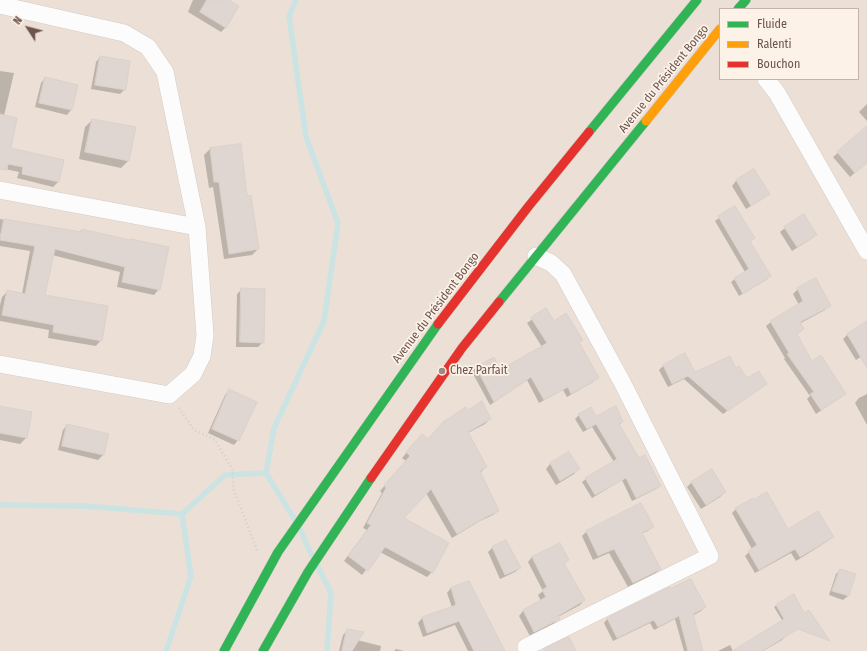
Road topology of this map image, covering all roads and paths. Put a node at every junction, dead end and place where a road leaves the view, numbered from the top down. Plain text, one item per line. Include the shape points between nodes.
1 (696, 0) edge
2 (746, 0) edge
3 (0, 5) edge
4 (739, 8) edge
5 (719, 30) edge
6 (767, 80) edge
7 (0, 190) edge
8 (197, 227) junction
9 (867, 251) edge
10 (536, 256) junction
11 (0, 364) edge
12 (169, 395) junction
13 (265, 573) junction
14 (526, 647) dead end
15 (224, 651) edge
16 (263, 651) edge

1 - 13 street, Avenue du Président Bongo via 528,208 440,322 304,513
2 - 4 street
3 - 8 street via 124,33 148,47 165,72
5 - 10 street, Avenue du Président Bongo
6 - 9 street
7 - 8 street
8 - 12 street via 205,335 202,356 193,374
10 - 14 street via 551,263 563,274 622,382 710,556
10 - 16 street, Avenue du Président Bongo via 462,348 380,465 308,572
11 - 12 street
12 - 13 path via 194,430 215,440 232,469 234,491
13 - 15 street, Avenue du Président Bongo

